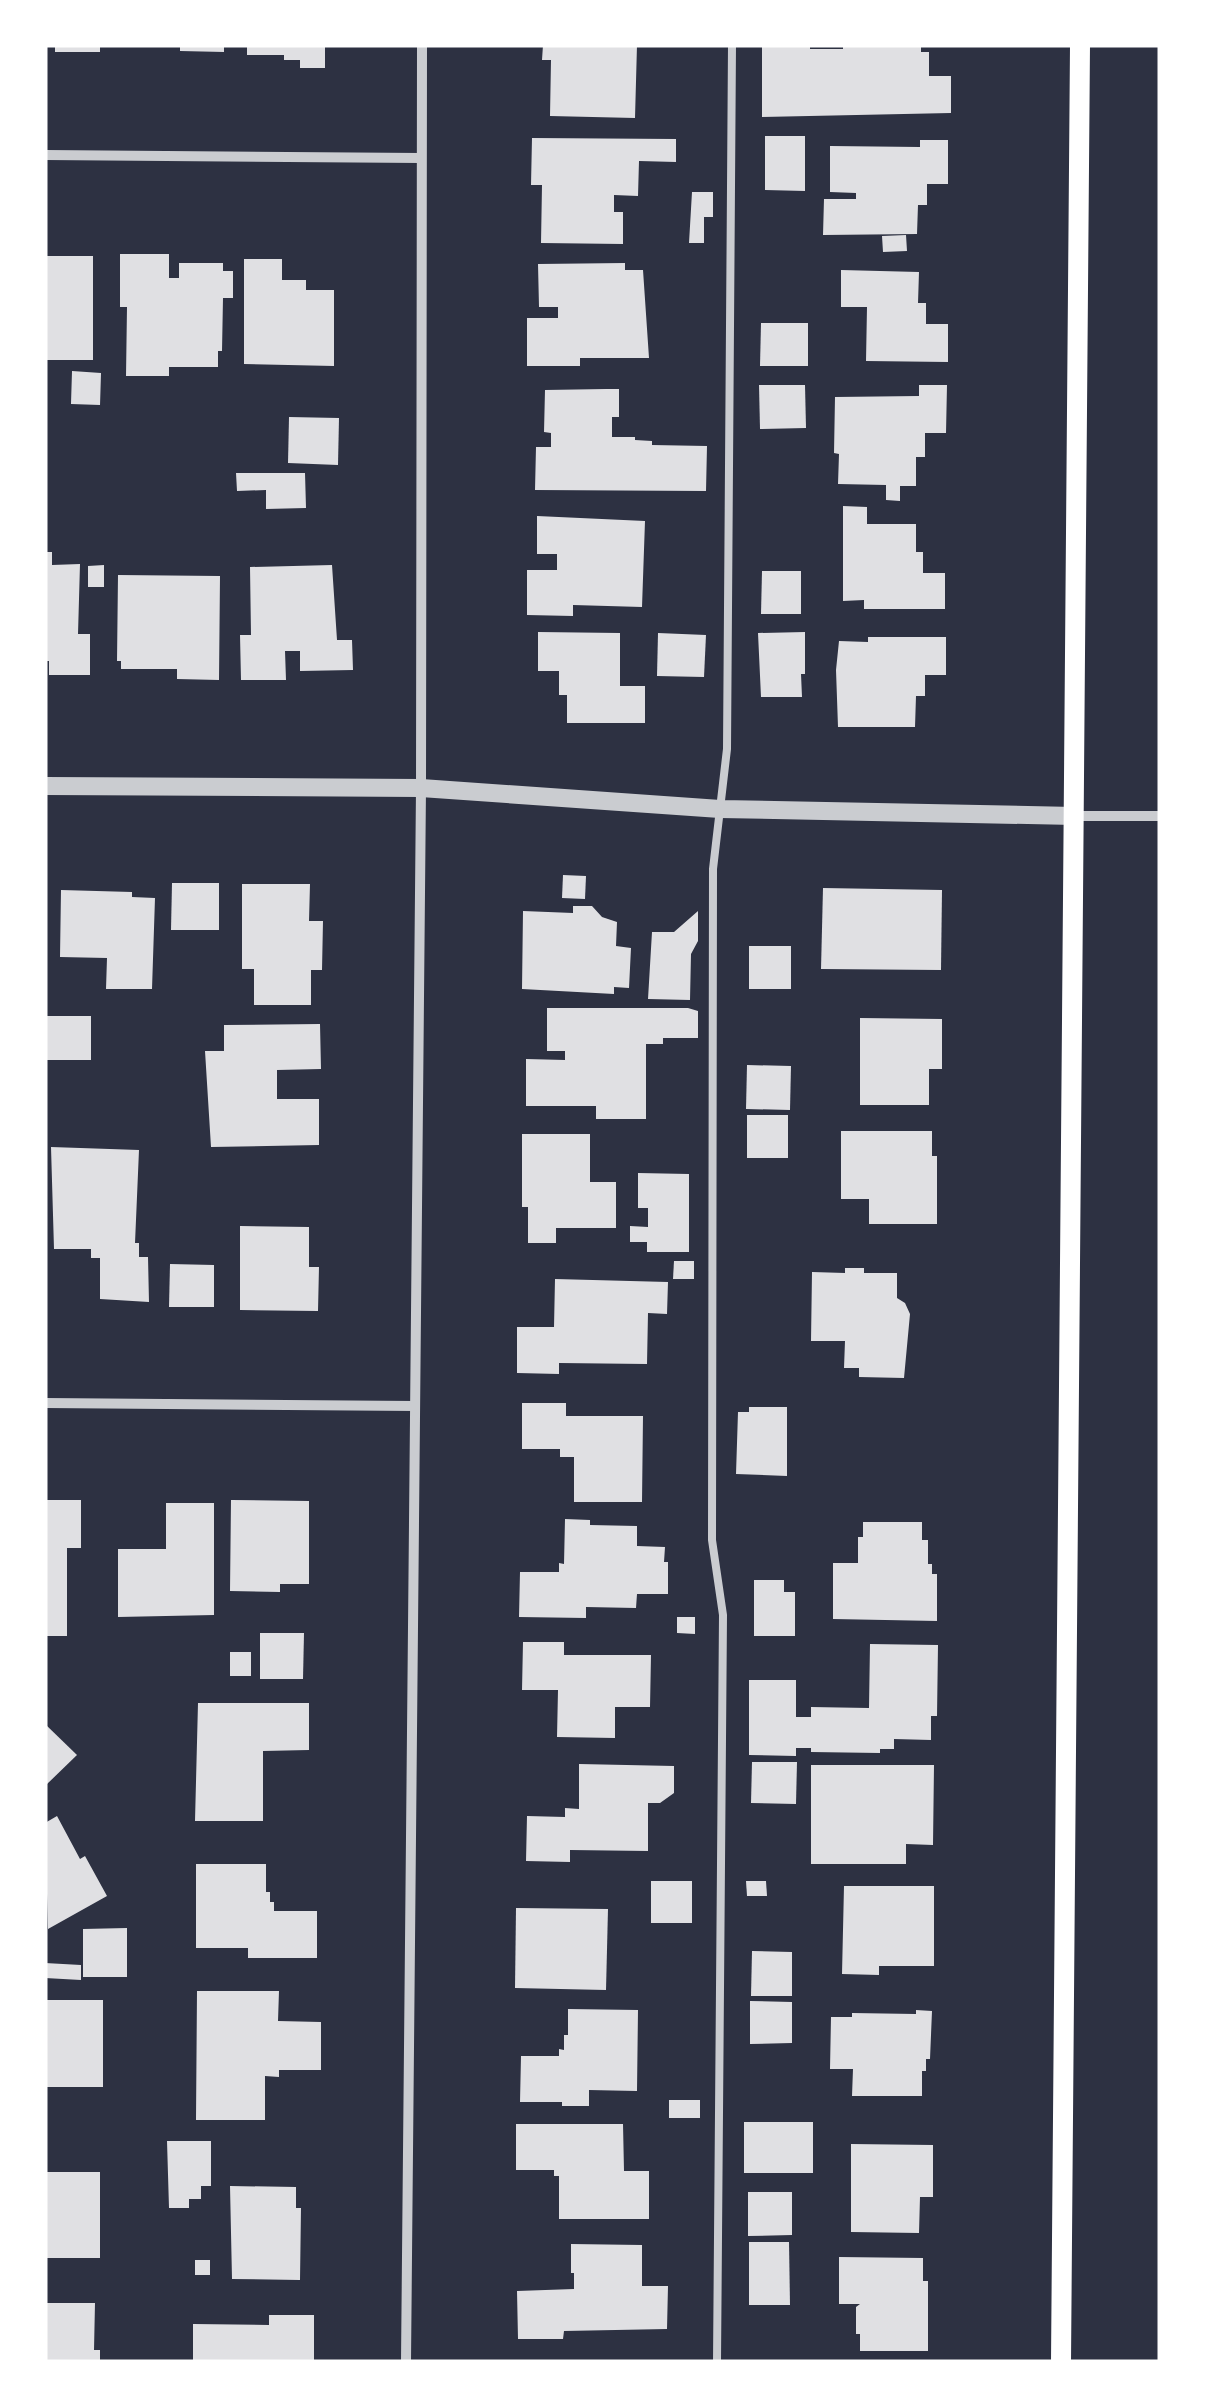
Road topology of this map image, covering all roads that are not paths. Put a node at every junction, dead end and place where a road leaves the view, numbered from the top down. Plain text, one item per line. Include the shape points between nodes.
1 (422, 45) edge
2 (732, 45) edge
3 (1080, 45) edge
4 (45, 155) edge
5 (421, 158) junction
6 (45, 786) edge
7 (421, 788) junction
8 (720, 810) junction
9 (1075, 816) junction
10 (1160, 816) edge
11 (45, 1403) edge
12 (415, 1406) junction
13 (406, 2362) edge
14 (716, 2362) edge
15 (1061, 2362) edge

1 - 5 street
2 - 8 lane via 727,749
3 - 9 main road
4 - 5 street
5 - 7 street
6 - 7 street
7 - 8 street
7 - 12 street
8 - 9 street
8 - 14 lane via 713,948 712,1540 722,1615
9 - 10 street
9 - 15 main road
11 - 12 street
12 - 13 street

